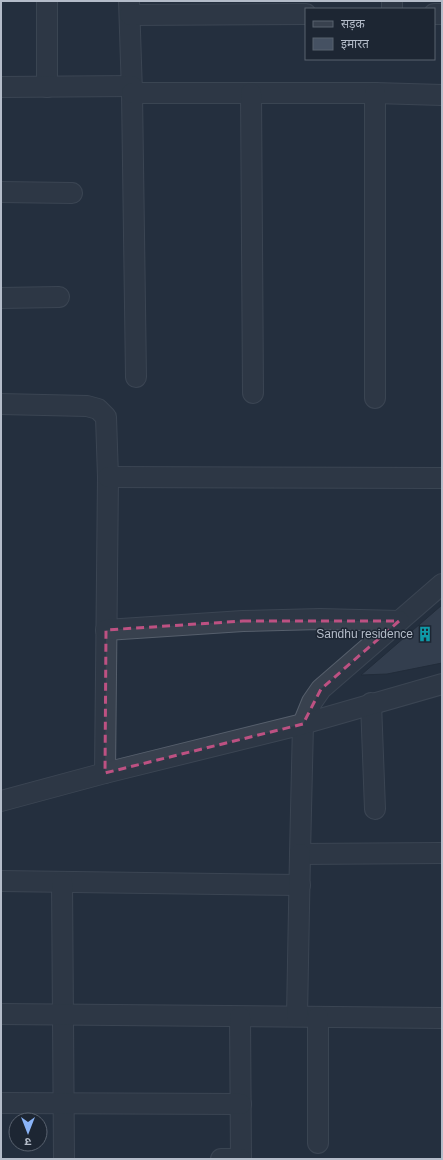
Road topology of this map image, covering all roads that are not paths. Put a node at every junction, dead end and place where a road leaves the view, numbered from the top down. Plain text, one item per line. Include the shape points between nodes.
1 (47, 1) edge
2 (130, 8) edge
3 (305, 14) edge
4 (1, 87) edge
5 (47, 87) junction
6 (132, 90) junction
7 (251, 93) junction
8 (375, 93) junction
9 (442, 95) edge
10 (1, 192) edge
11 (72, 193) dead end
12 (59, 297) dead end
13 (1, 298) edge
14 (136, 377) dead end
15 (253, 393) dead end
16 (375, 398) dead end
17 (1, 404) edge
18 (108, 477) junction
19 (442, 478) edge
20 (442, 584) edge
21 (399, 621) junction
22 (106, 630) junction
23 (442, 684) edge
24 (371, 703) junction
25 (303, 724) junction
26 (105, 773) junction
27 (1, 801) edge
28 (375, 809) dead end
29 (442, 853) edge
30 (300, 854) junction
31 (1, 881) edge
32 (62, 882) junction
33 (300, 885) junction
34 (1, 1014) edge
35 (62, 1014) junction
36 (297, 1016) junction
37 (240, 1017) junction
38 (318, 1017) junction
39 (442, 1018) edge
40 (1, 1103) edge
41 (64, 1103) junction
42 (241, 1104) junction
43 (318, 1143) dead end
44 (64, 1159) edge
45 (221, 1159) edge
46 (241, 1159) edge

1 - 5 street
2 - 3 street
2 - 6 street
4 - 5 street
5 - 6 street
6 - 7 street
6 - 14 street
7 - 8 street
7 - 15 street
8 - 9 street
8 - 16 street
10 - 11 street
12 - 13 street
17 - 18 street via 87,406 98,409 106,416
18 - 19 street
18 - 22 street
20 - 21 street
21 - 22 street via 243,621
21 - 25 street via 321,689 312,702
22 - 26 street
23 - 24 street
24 - 25 street
24 - 28 street
25 - 26 street
25 - 30 street
26 - 27 street
29 - 30 street
30 - 33 street
31 - 32 street
32 - 33 street
32 - 35 street
33 - 36 street
34 - 35 street
35 - 37 street
35 - 41 street
36 - 37 street
36 - 38 street
37 - 42 street
38 - 39 street
38 - 43 street
40 - 41 street
41 - 42 street
41 - 44 street
42 - 46 street
45 - 46 street

